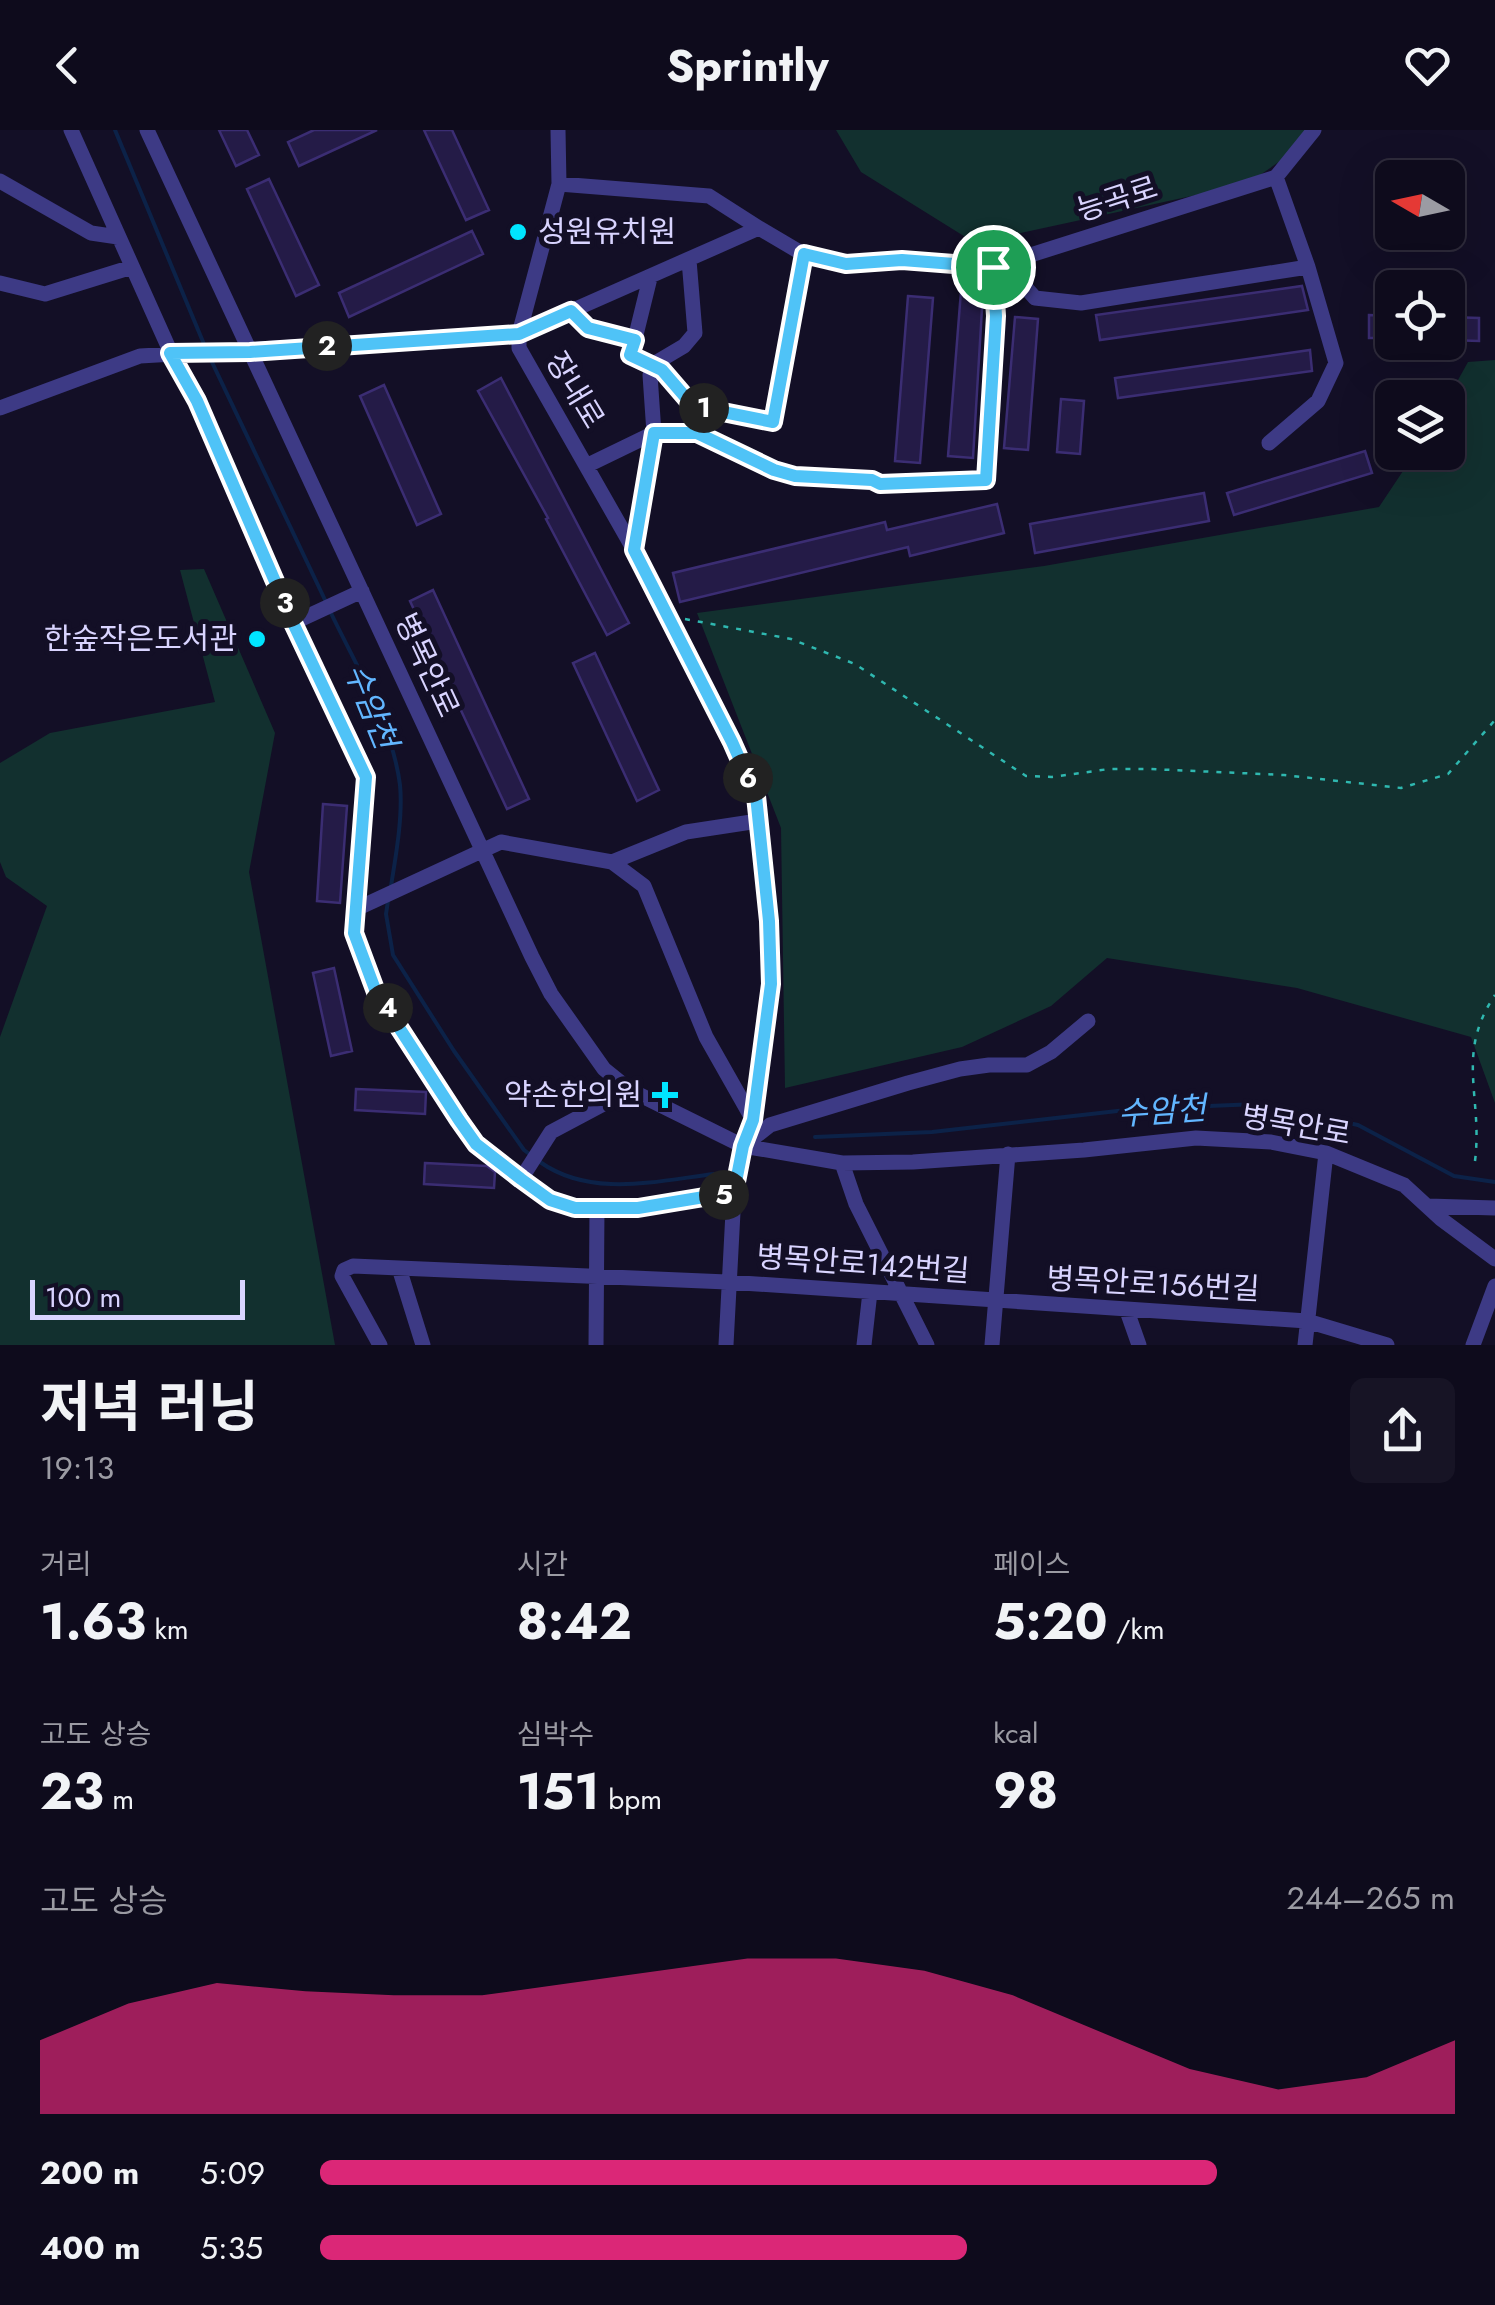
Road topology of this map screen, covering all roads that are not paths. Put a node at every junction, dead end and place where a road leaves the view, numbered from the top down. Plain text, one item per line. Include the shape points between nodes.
1 (71, 130) edge
2 (148, 130) edge
3 (558, 130) edge
4 (1314, 130) edge
5 (1276, 177) junction
6 (0, 180) edge
7 (559, 184) junction
8 (759, 228) junction
9 (118, 236) junction
10 (804, 254) junction
11 (689, 260) junction
12 (999, 266) junction
13 (1308, 267) junction
14 (132, 268) junction
15 (650, 278) junction
16 (0, 282) edge
17 (571, 311) junction
18 (519, 334) junction
19 (635, 340) junction
20 (176, 352) junction
21 (250, 352) junction
22 (654, 367) junction
23 (693, 406) junction
24 (0, 408) edge
25 (654, 433) junction
26 (697, 433) junction
27 (1270, 443) dead end
28 (588, 466) junction
29 (634, 550) junction
30 (362, 591) junction
31 (299, 620) junction
32 (758, 821) junction
33 (484, 850) junction
34 (612, 862) junction
35 (362, 906) junction
36 (1088, 1021) dead end
37 (630, 1090) junction
38 (753, 1120) junction
39 (743, 1146) junction
40 (1326, 1153) junction
41 (1008, 1154) junction
42 (842, 1163) junction
43 (523, 1176) junction
44 (734, 1192) junction
45 (1428, 1206) junction
46 (598, 1208) junction
47 (1495, 1208) edge
48 (1495, 1259) edge
49 (400, 1268) junction
50 (595, 1278) junction
51 (727, 1282) junction
52 (1495, 1286) edge
53 (870, 1292) junction
54 (899, 1296) junction
55 (995, 1302) junction
56 (1127, 1311) junction
57 (1307, 1320) junction
58 (380, 1345) edge
59 (423, 1345) edge
60 (596, 1345) edge
61 (726, 1345) edge
62 (864, 1345) edge
63 (927, 1345) edge
64 (992, 1345) edge
65 (1139, 1345) edge
66 (1305, 1345) edge
67 (1387, 1345) edge
68 (1473, 1345) edge

1 - 9 street
2 - 21 street, 병목안로
3 - 7 street, 장내로
4 - 5 street
5 - 12 street, 능곡로
5 - 13 street
6 - 9 street via 92,233
7 - 8 street, 능곡로 via 709,196
7 - 18 street, 장내로
8 - 10 street, 능곡로
8 - 11 street
9 - 14 street
10 - 12 street, 능곡로 via 846,264
10 - 23 street via 773,422
11 - 15 street
11 - 22 street via 695,333
12 - 13 street via 1035,298 1081,303
12 - 26 street via 986,480 880,484 795,476
13 - 27 street via 1336,364 1318,401
14 - 16 street via 45,294
14 - 20 street
15 - 17 street
15 - 19 street
17 - 18 street
17 - 19 street via 588,328
18 - 21 street
18 - 28 street, 장내로 via 519,348
19 - 22 street via 630,355
20 - 21 street
20 - 24 street via 140,356
20 - 31 street
21 - 30 street, 병목안로
22 - 23 street
22 - 25 street
23 - 26 street
25 - 26 street
25 - 28 street
25 - 29 street
28 - 29 street, 장내로
29 - 32 street, 장내로 via 732,742 756,796
30 - 31 street
30 - 33 street, 병목안로
31 - 35 street via 366,777
32 - 34 street via 686,832
32 - 38 street, 장내로 via 771,984
33 - 34 street via 501,842
33 - 35 street
33 - 37 street, 병목안로 via 551,994 604,1068
34 - 38 street via 644,886 706,1037
35 - 43 street via 354,933 376,992 476,1144
36 - 39 street via 1027,1065 960,1069 770,1124
37 - 39 street, 병목안로
37 - 43 street via 545,1137
38 - 39 street, 장내로
39 - 42 street, 병목안로
39 - 44 street, 장내로
40 - 41 street, 병목안로 via 1196,1138
40 - 45 street, 병목안로 via 1404,1185
40 - 57 street
41 - 42 street, 병목안로
41 - 55 street, 병목안로142번길
42 - 54 street
43 - 46 street via 550,1200
44 - 46 street
44 - 51 street, 장내로
45 - 47 street
45 - 48 street, 병목안로
46 - 50 street
49 - 50 street, 병목안로142번길
49 - 58 street, 병목안로142번길 via 353,1266 342,1276
49 - 59 street
50 - 51 street, 병목안로142번길
50 - 60 street
51 - 53 street, 병목안로142번길
51 - 61 street, 장내로
52 - 68 street
53 - 54 street, 병목안로142번길
53 - 62 street
54 - 55 street, 병목안로142번길
54 - 63 street
55 - 56 street, 병목안로156번길
55 - 64 street, 병목안로142번길
56 - 57 street, 병목안로156번길
56 - 65 street
57 - 66 street
57 - 67 street, 병목안로156번길

